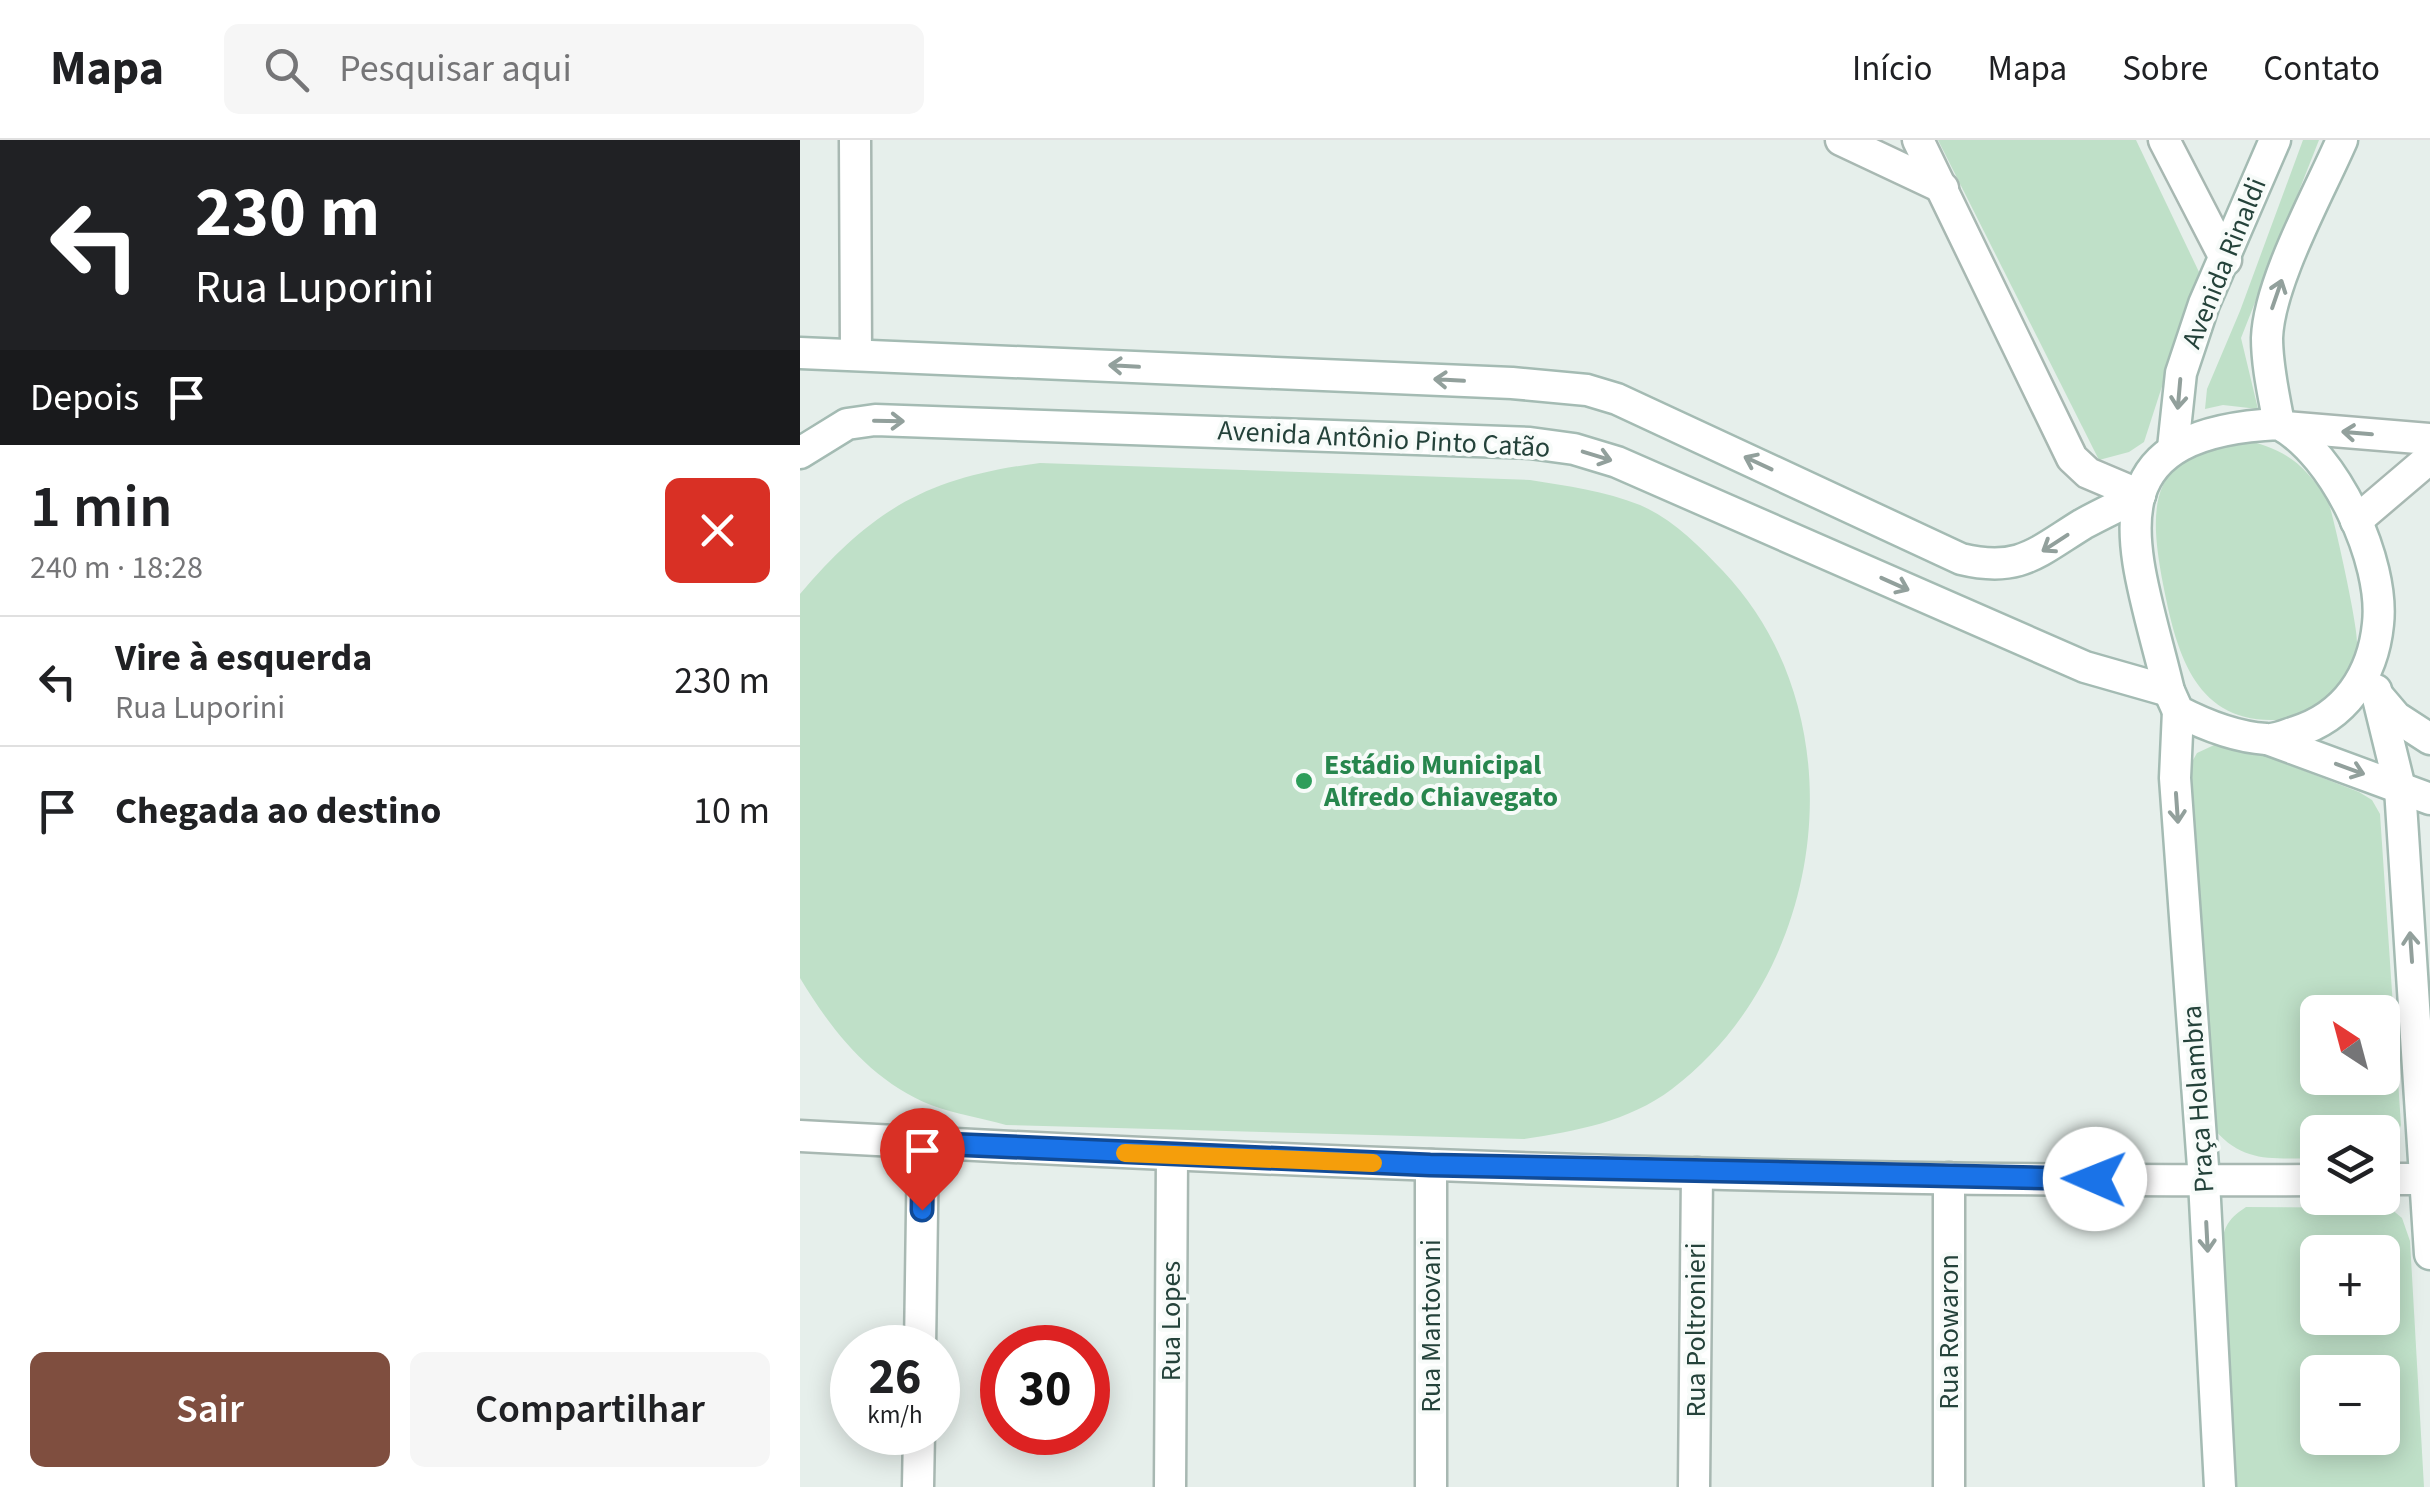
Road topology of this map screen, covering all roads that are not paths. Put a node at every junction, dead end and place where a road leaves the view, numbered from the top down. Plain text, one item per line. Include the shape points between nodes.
1 (855, 140) edge
2 (1841, 140) edge
3 (1918, 140) edge
4 (2164, 140) edge
5 (2275, 140) edge
6 (2342, 140) edge
7 (1943, 188) junction
8 (2226, 260) junction
9 (800, 353) edge
10 (856, 354) junction
11 (2282, 425) junction
12 (2430, 440) edge
13 (2174, 448) junction
14 (800, 453) edge
15 (2430, 458) edge
16 (2140, 495) junction
17 (2356, 521) junction
18 (2371, 650) junction
19 (2376, 690) junction
20 (2174, 701) junction
21 (2270, 740) junction
22 (2430, 740) edge
23 (2400, 788) junction
24 (2430, 799) edge
25 (800, 1136) edge
26 (923, 1143) junction
27 (1172, 1156) junction
28 (1430, 1165) junction
29 (1697, 1173) junction
30 (1949, 1178) junction
31 (2400, 1179) edge
32 (2426, 1179) junction
33 (2204, 1180) junction
34 (2300, 1180) edge
35 (2430, 1254) edge
36 (920, 1325) edge
37 (919, 1455) edge
38 (918, 1487) edge
39 (1170, 1487) edge
40 (1431, 1487) edge
41 (1694, 1487) edge
42 (1949, 1487) edge
43 (2220, 1487) edge

1 - 10 street
2 - 7 street
3 - 7 street
4 - 8 street
5 - 8 street, Avenida Rinaldi
11 -> 6 street via 2268,353 2272,304
7 - 16 street via 2072,458
8 -> 13 street, Avenida Rinaldi via 2181,372
9 - 10 street
16 -> 10 street via 2028,561 1990,566 1961,559 1666,419 1587,390
12 -> 11 street
11 - 13 street via 2217,429
11 - 17 street via 2317,456
13 - 16 street via 2150,470
14 -> 20 street, Avenida Antônio Pinto Catão via 847,424 876,420 1530,442 1574,449
15 - 17 street
16 - 20 street via 2134,551
17 - 18 street via 2373,577 2378,622
18 - 19 street
18 - 21 street via 2346,704 2315,726
19 - 22 street via 2396,717
19 - 23 street
20 - 21 street via 2223,731
20 -> 33 street, Praça Holambra
21 -> 23 street
23 - 24 street
32 -> 23 street
25 - 26 street
26 - 27 street
26 - 36 street
27 - 28 street
27 - 39 street, Rua Lopes
28 - 29 street
28 - 40 street, Rua Mantovani
29 - 30 street
29 - 41 street, Rua Poltronieri
30 - 33 street
30 - 42 street, Rua Rowaron
31 - 32 street
32 - 35 street
33 - 34 street
33 -> 43 street, Praça Holambra
37 - 38 street

